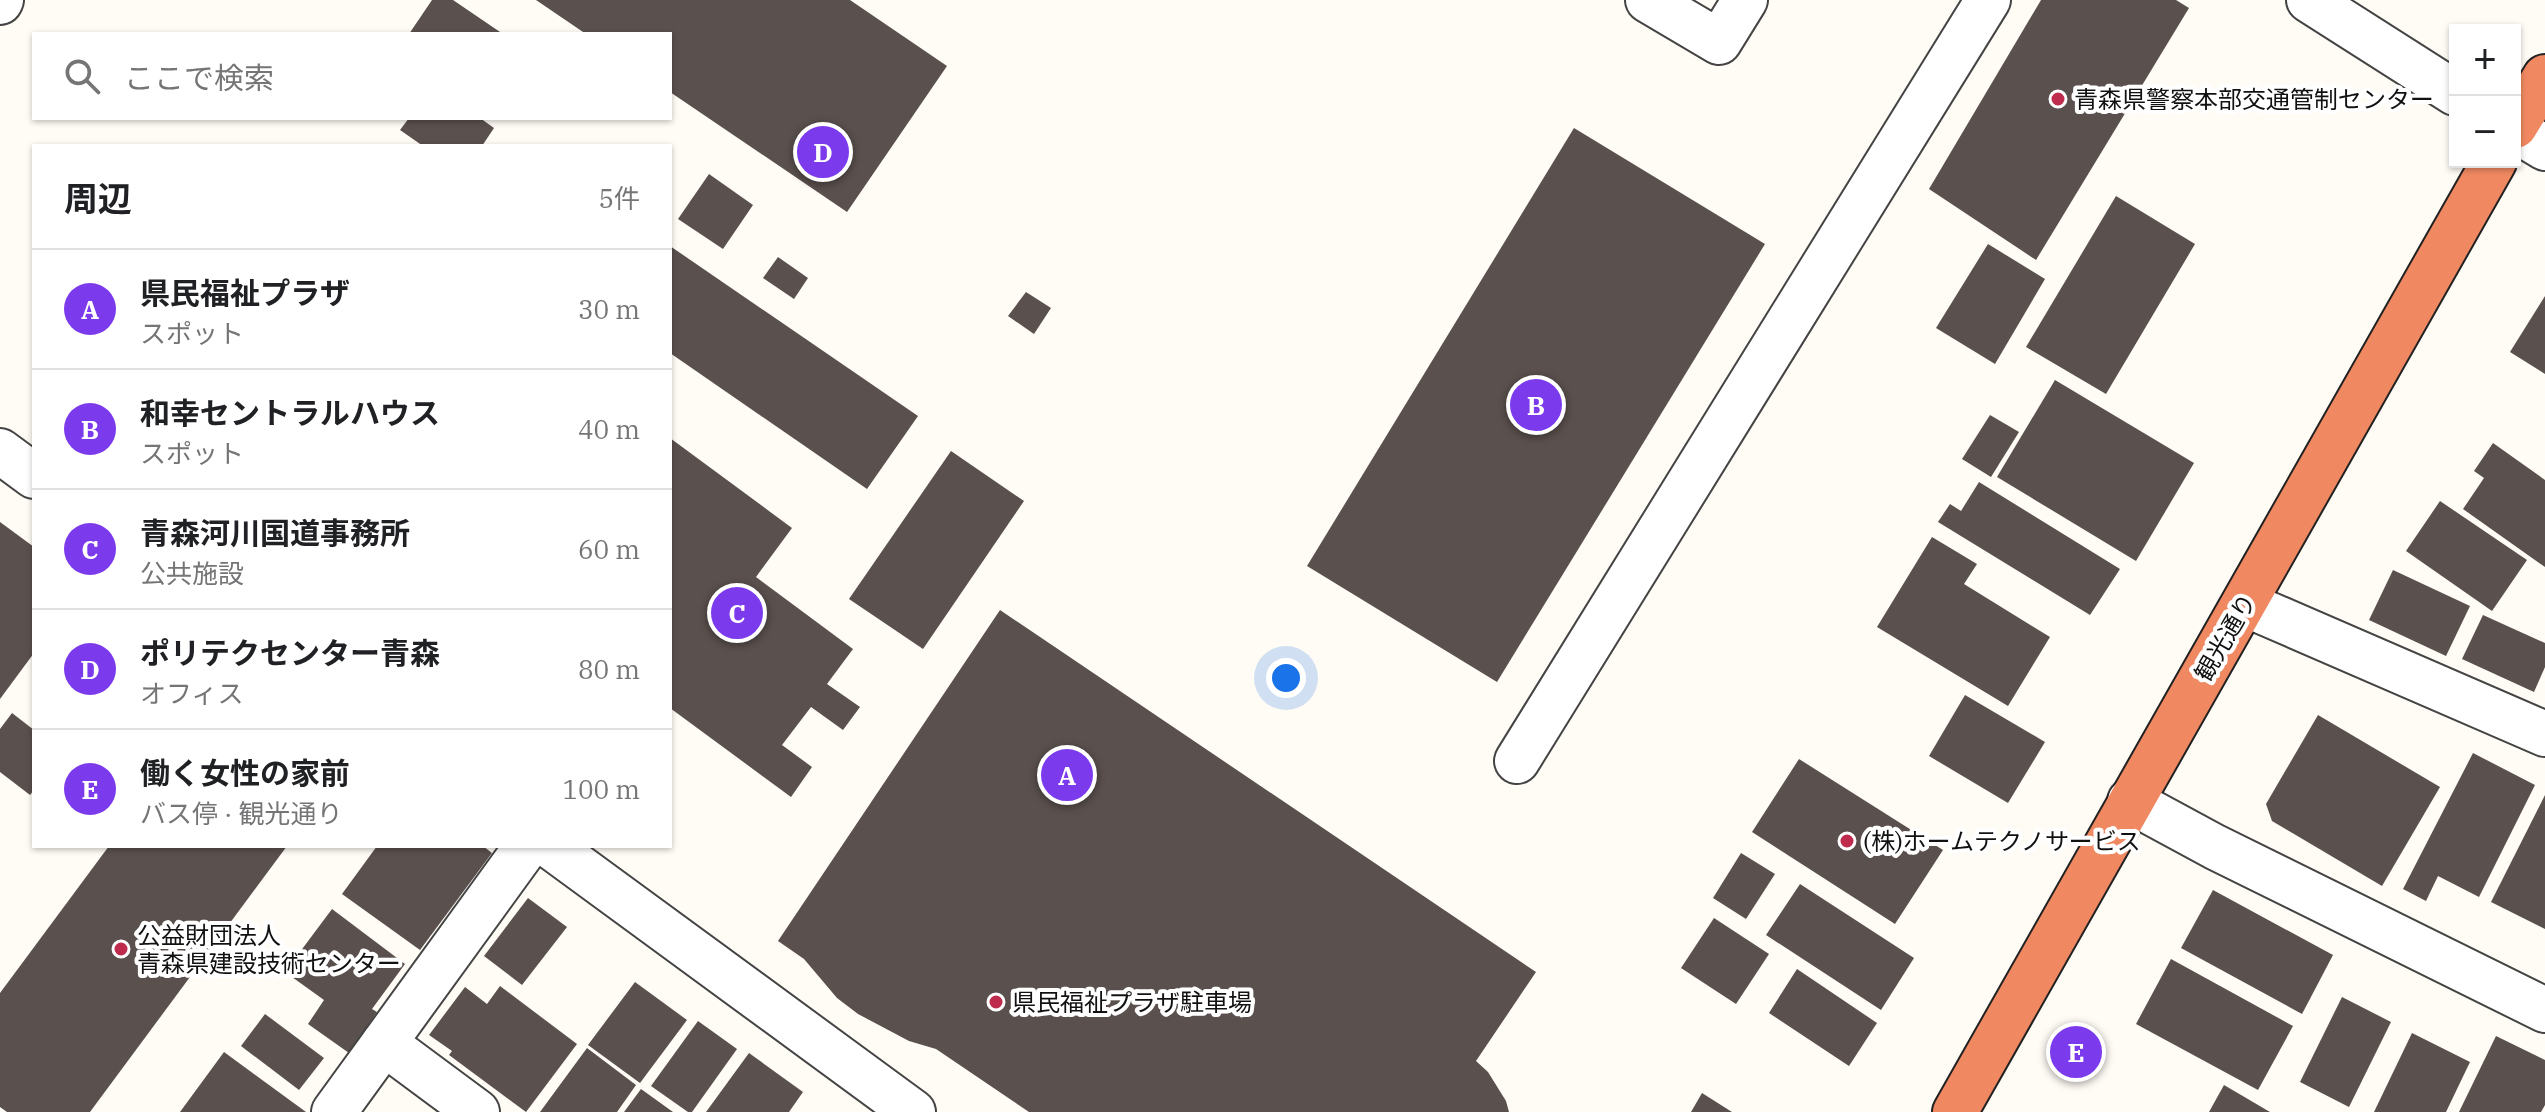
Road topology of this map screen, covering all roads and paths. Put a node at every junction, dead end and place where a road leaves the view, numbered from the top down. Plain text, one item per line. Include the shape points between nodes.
1 (1648, 0) edge
2 (1745, 0) edge
3 (1988, 0) edge
4 (2309, 0) edge
5 (2545, 77) edge
6 (2449, 89) edge
7 (2521, 118) edge
8 (2521, 132) edge
9 (2545, 148) edge
10 (2491, 168) edge
11 (0, 451) edge
12 (32, 475) edge
13 (2245, 604) junction
14 (2545, 734) edge
15 (1517, 761) dead end
16 (2130, 801) junction
17 (526, 848) edge
18 (553, 848) edge
19 (2545, 1010) edge
20 (384, 1043) junction
21 (334, 1112) edge
22 (477, 1112) edge
23 (913, 1112) edge
24 (1955, 1112) edge

1 - 2 street via 1719,42
3 - 15 street
4 - 6 street
5 - 7 highway
8 - 9 street
10 - 13 highway, 観光通り
11 - 12 street
13 - 14 street
13 - 16 highway, 観光通り
16 - 19 street
16 - 24 highway, 観光通り
17 - 20 street
18 - 23 street
20 - 21 street
20 - 22 street

